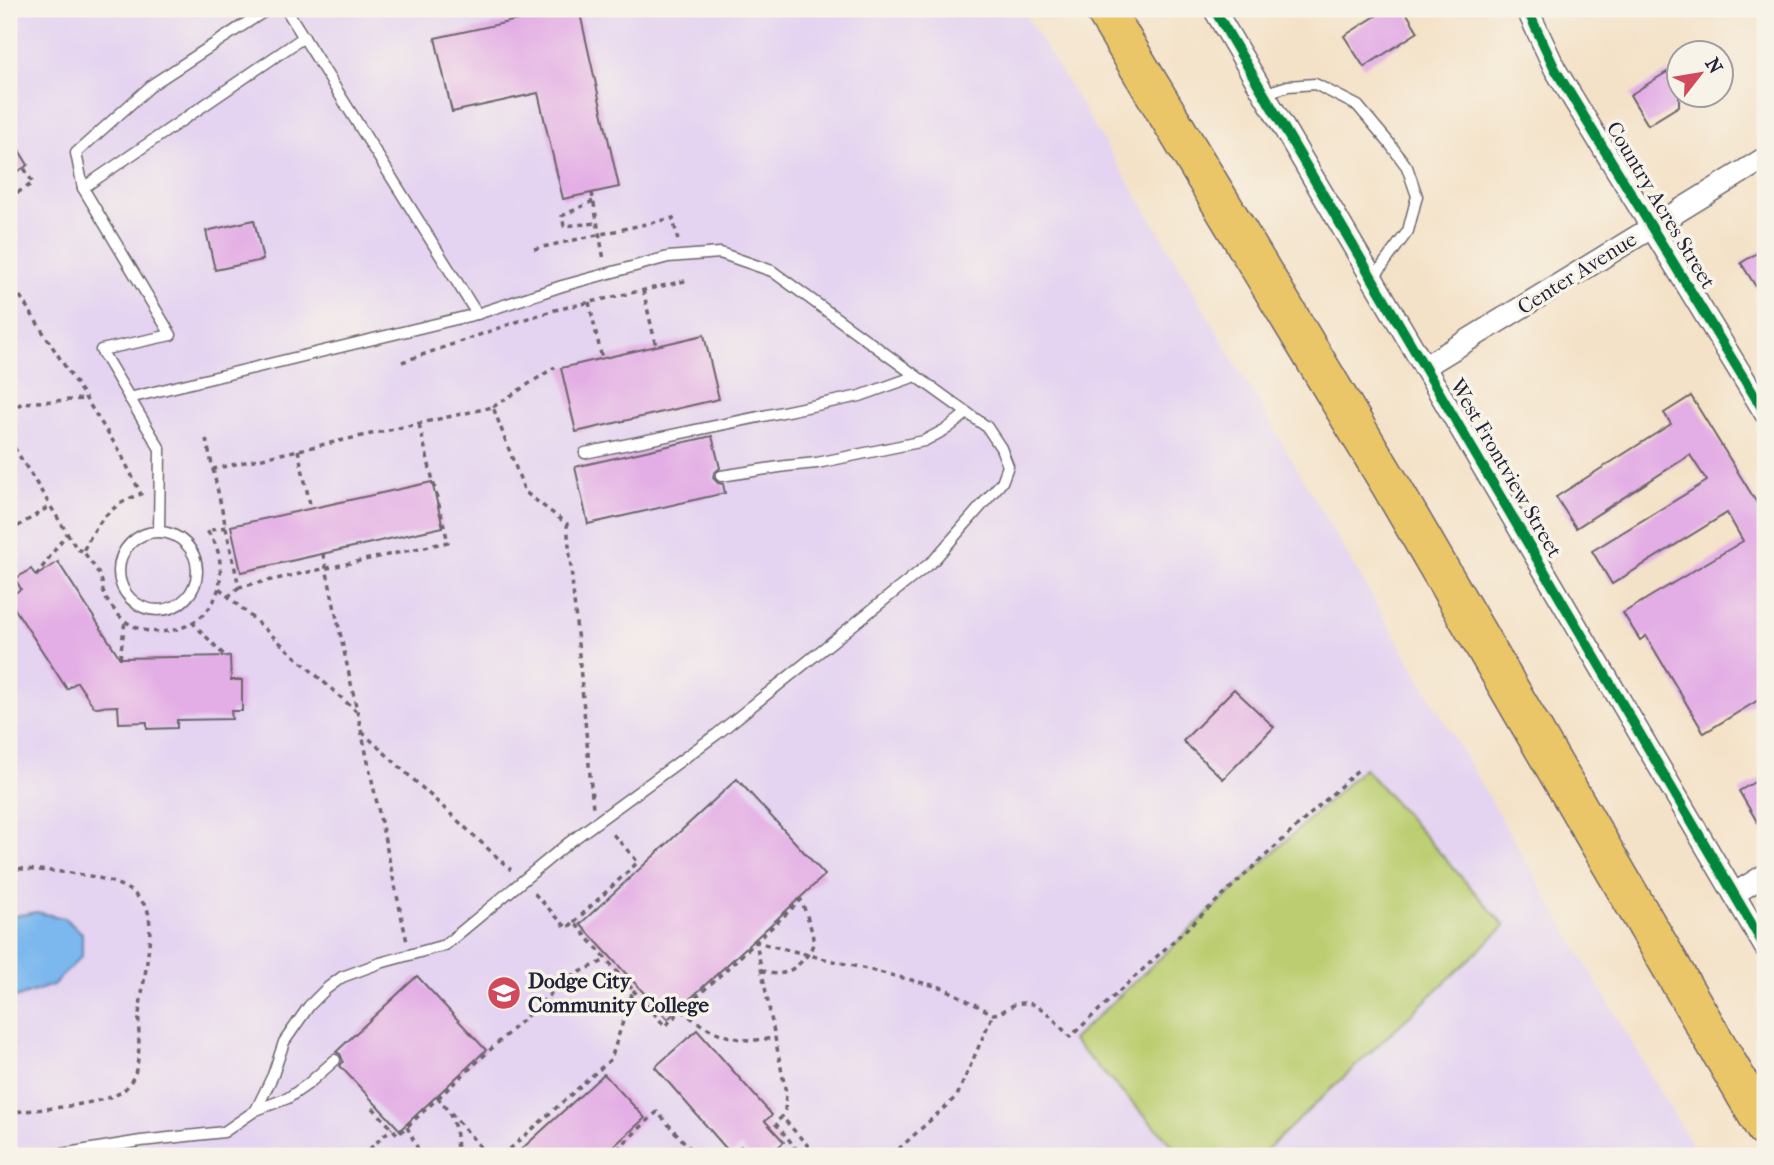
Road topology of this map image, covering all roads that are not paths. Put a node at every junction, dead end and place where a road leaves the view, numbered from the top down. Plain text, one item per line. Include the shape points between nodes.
1 (268, 9) edge
2 (286, 9) edge
3 (1104, 9) edge
4 (1213, 9) edge
5 (1528, 11) edge
6 (304, 37) junction
7 (1263, 94) junction
8 (1765, 158) edge
9 (83, 188) junction
10 (1652, 227) junction
11 (1372, 280) junction
12 (477, 314) junction
13 (1424, 367) junction
14 (916, 376) junction
15 (129, 398) junction
16 (967, 413) junction
17 (1765, 413) edge
18 (585, 453) dead end
19 (721, 476) dead end
20 (159, 532) junction
21 (1765, 875) edge
22 (1734, 894) junction
23 (1765, 947) edge
24 (335, 1060) dead end
25 (256, 1111) junction
26 (1765, 1128) edge
27 (49, 1156) edge

1 - 9 lane via 153,84 76,153
2 - 6 lane
3 - 26 highway via 1383,472
4 - 7 street, West Frontview Street
5 - 10 street, Country Acres Street via 1555,69
6 - 9 lane
6 - 12 lane
7 - 11 street, West Frontview Street
7 - 11 lane via 1315,84 1358,106 1407,167 1417,196 1408,231
8 - 10 street, Center Avenue
9 - 15 lane via 171,335 101,351
10 - 13 street, Center Avenue
10 - 17 street, Country Acres Street
11 - 13 street, West Frontview Street
12 - 14 lane via 668,257 720,253 772,271
12 - 15 lane
13 - 22 street, West Frontview Street
14 - 16 lane
14 - 18 lane via 860,396
15 - 20 lane via 160,449
16 - 19 lane via 924,441 817,463
16 - 25 lane via 987,427 1008,466 1002,482 934,560 717,734 567,844 445,945 342,977 309,1006 284,1042
20 - 20 lane via 134,541 120,563 123,589 130,599 152,610 177,606 197,576 192,552 183,541
21 - 22 street
22 - 23 street, West Frontview Street
24 - 25 lane via 288,1098
25 - 27 lane via 224,1132

